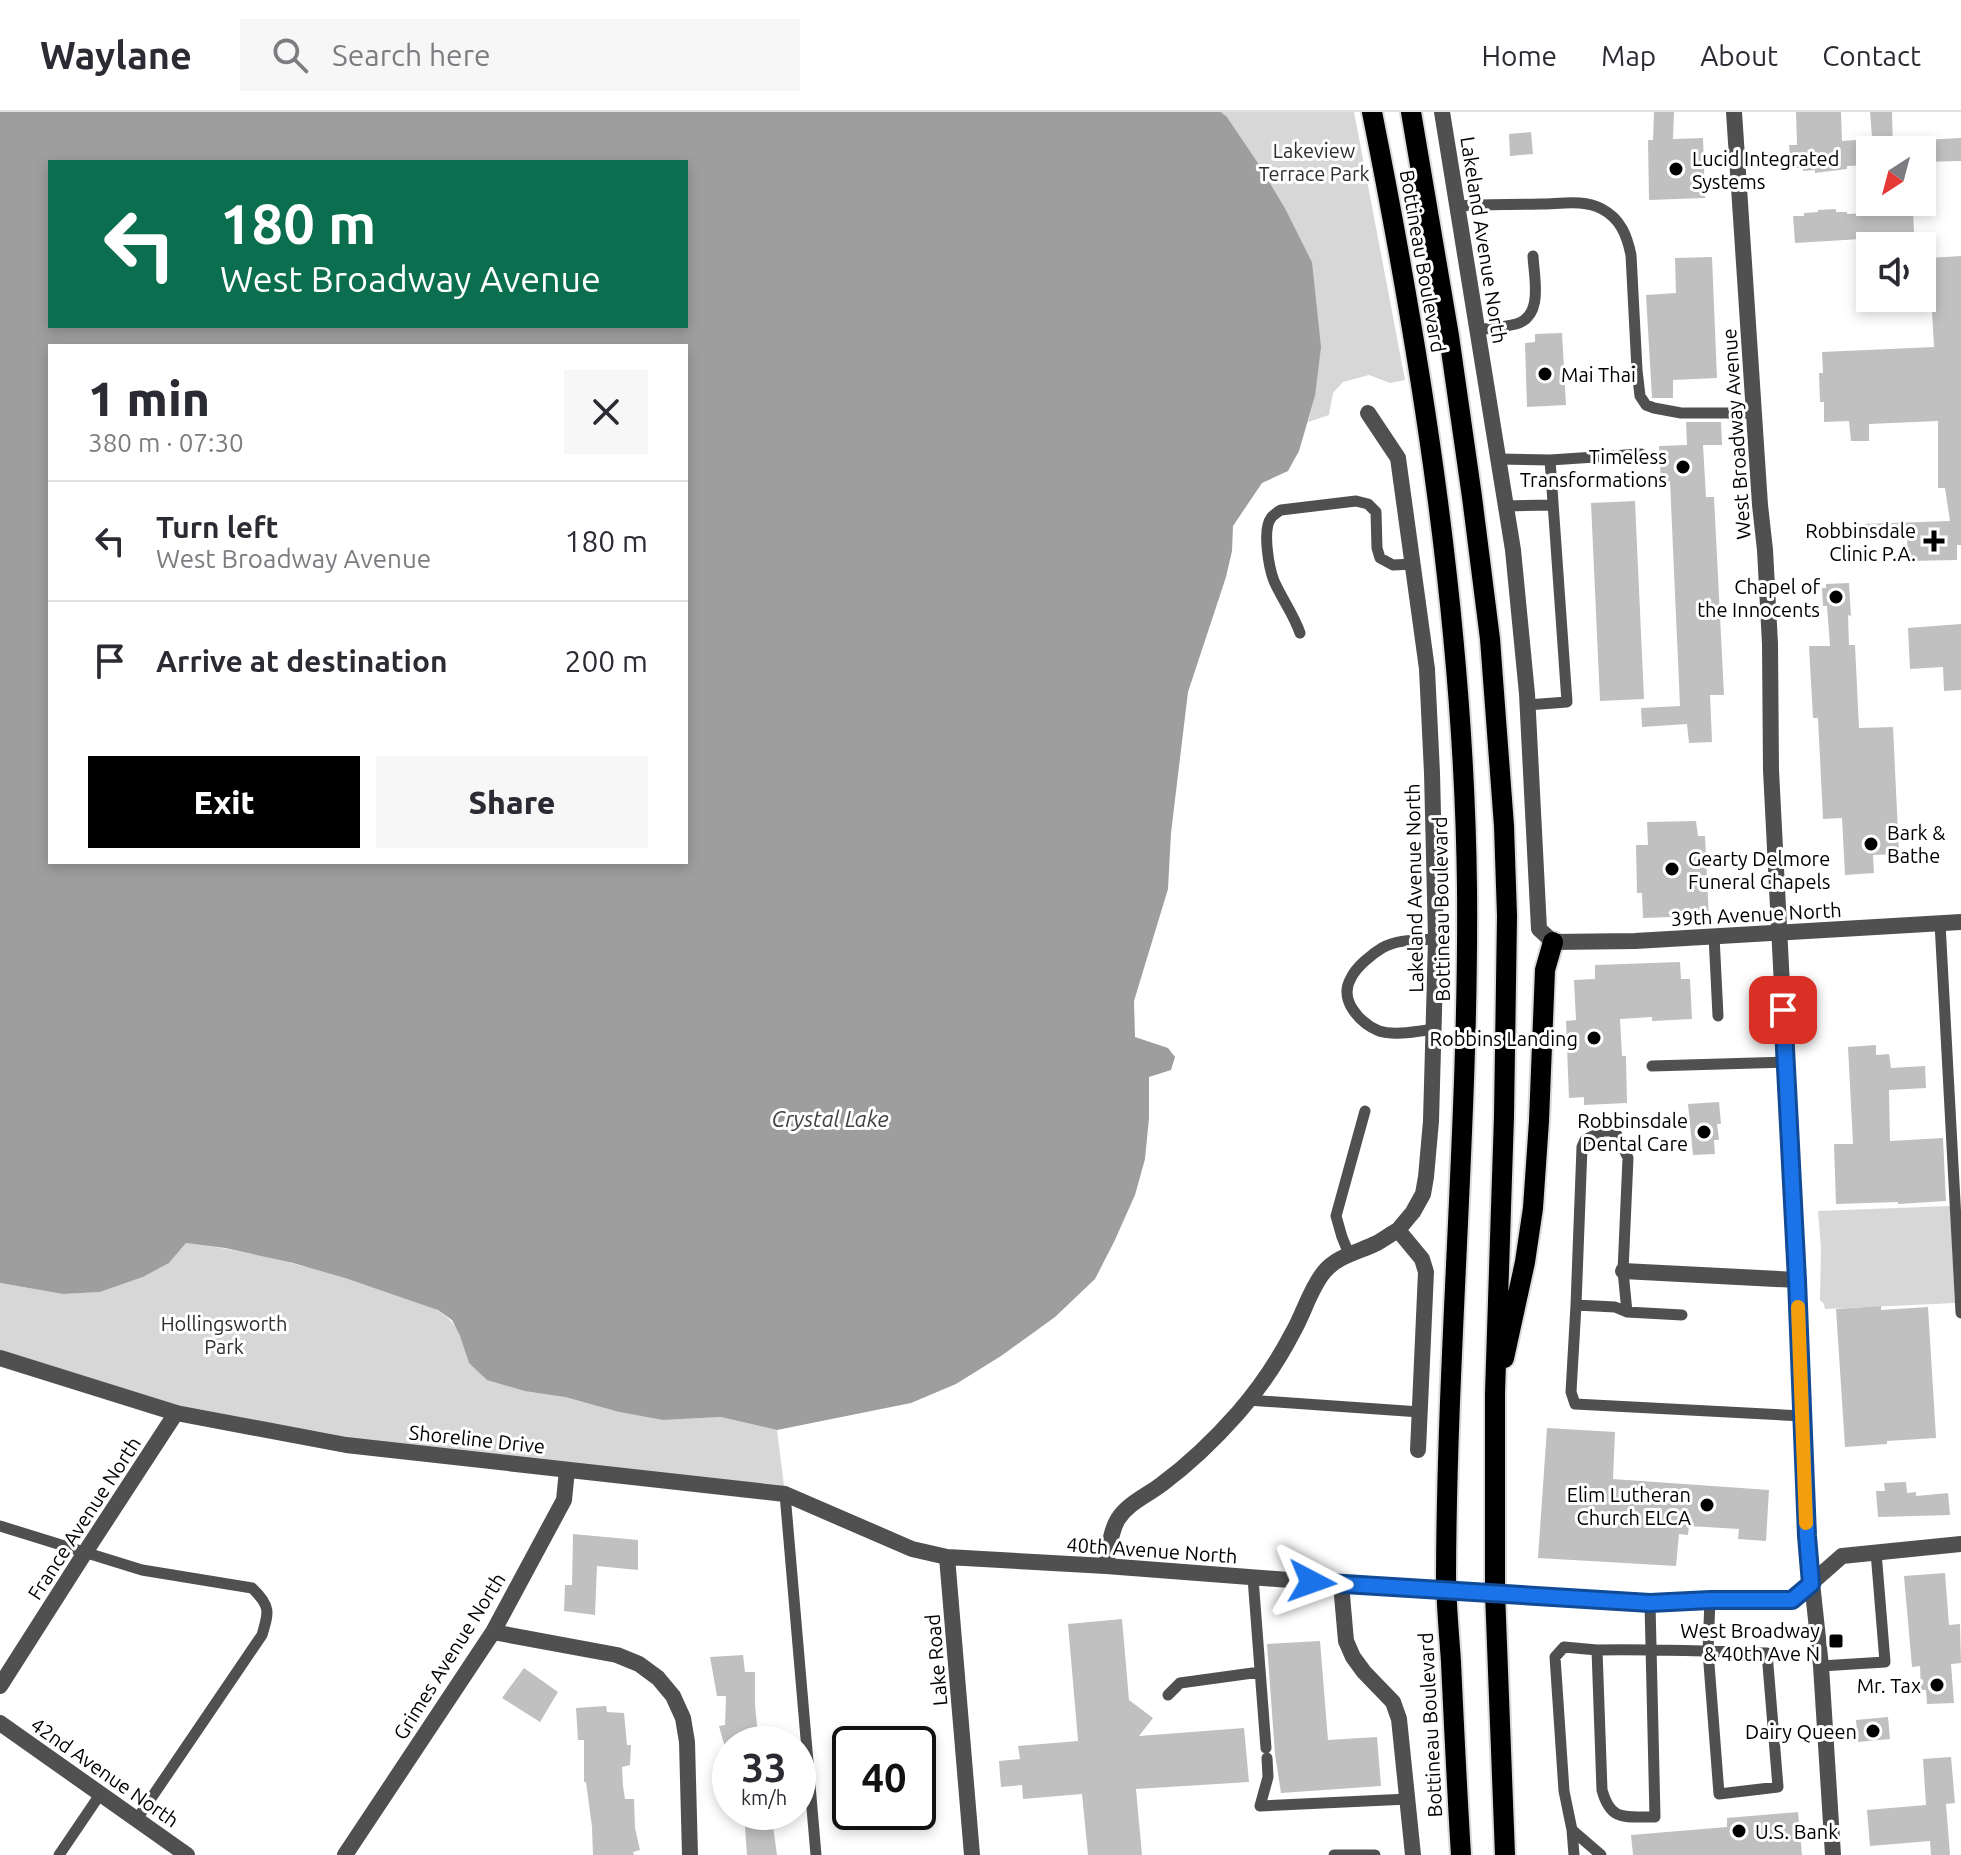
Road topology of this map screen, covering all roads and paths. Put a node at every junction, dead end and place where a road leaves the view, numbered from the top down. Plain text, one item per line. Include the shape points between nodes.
1 (1372, 112) edge
2 (1411, 112) edge
3 (1442, 112) edge
4 (1734, 112) edge
5 (1458, 206) junction
6 (1533, 256) dead end
7 (1478, 330) junction
8 (1368, 413) dead end
9 (1754, 413) junction
10 (1641, 454) dead end
11 (1499, 459) junction
12 (1550, 460) junction
13 (1553, 505) junction
14 (1506, 506) junction
15 (1414, 564) junction
16 (1300, 633) dead end
17 (1527, 705) junction
18 (1961, 922) edge
19 (1940, 923) junction
20 (1778, 932) junction
21 (1714, 936) junction
22 (1436, 939) junction
23 (1553, 942) junction
24 (1718, 1016) dead end
25 (1435, 1029) junction
26 (1786, 1062) junction
27 (1652, 1066) dead end
28 (1365, 1111) dead end
29 (1398, 1230) junction
30 (1349, 1254) junction
31 (1623, 1271) junction
32 (1797, 1280) junction
33 (1576, 1305) junction
34 (1627, 1312) junction
35 (1961, 1313) edge
36 (1682, 1315) dead end
37 (0, 1358) edge
38 (1495, 1393) junction
39 (1248, 1400) junction
40 (1420, 1412) junction
41 (176, 1413) junction
42 (1803, 1416) junction
43 (1418, 1450) dead end
44 (567, 1470) junction
45 (785, 1494) junction
46 (0, 1526) edge
47 (1961, 1544) edge
48 (86, 1551) junction
49 (1876, 1552) junction
50 (947, 1557) junction
51 (1106, 1566) junction
52 (1253, 1578) junction
53 (1341, 1584) junction
54 (1811, 1584) junction
55 (1447, 1590) junction
56 (1495, 1592) junction
57 (1710, 1600) junction
58 (1650, 1603) junction
59 (493, 1632) junction
60 (1651, 1649) junction
61 (1597, 1650) junction
62 (1708, 1651) junction
63 (1821, 1666) junction
64 (1260, 1672) junction
65 (0, 1686) edge
66 (1168, 1695) dead end
67 (0, 1723) edge
68 (101, 1793) junction
69 (1408, 1799) junction
70 (137, 1819) junction
71 (1572, 1830) junction
72 (59, 1855) edge
73 (187, 1855) edge
74 (345, 1855) edge
75 (690, 1855) edge
76 (816, 1855) edge
77 (972, 1855) edge
78 (1334, 1855) edge
79 (1375, 1855) edge
80 (1413, 1855) edge
81 (1461, 1855) edge
82 (1505, 1855) edge
83 (1574, 1855) edge
84 (1601, 1855) edge
85 (1833, 1855) edge

1 - 55 main road, Bottineau Boulevard via 1431,448 1463,760 1466,1014 1449,1407
2 - 38 main road, Bottineau Boulevard via 1472,497 1500,768 1507,916
3 - 5 street, Lakeland Avenue North
4 - 9 street, West Broadway Avenue
5 - 7 street, Lakeland Avenue North
5 - 9 lane via 1579,203 1601,208 1624,229 1631,255 1637,370 1646,405 1681,413
6 - 7 lane via 1530,316 1516,324
7 - 11 street, Lakeland Avenue North
8 - 15 street, Lakeland Avenue North via 1398,458
9 - 20 street, West Broadway Avenue via 1770,644
10 - 12 lane
11 - 12 lane
11 - 14 street, Lakeland Avenue North
12 - 13 lane
13 - 14 lane
13 - 17 lane via 1567,702
14 - 17 street, Lakeland Avenue North
15 - 16 lane via 1393,565 1380,558 1376,512 1368,504 1281,510 1268,525 1267,548 1273,579
15 - 22 street, Lakeland Avenue North via 1427,669
17 - 23 street, Lakeland Avenue North via 1539,929
18 - 19 street, 39th Avenue North
19 - 20 street, 39th Avenue North
19 - 35 lane
20 - 21 street, 39th Avenue North
20 - 26 street, West Broadway Avenue
21 - 23 street, 39th Avenue North
21 - 24 lane
22 - 25 street, Lakeland Avenue North
22 - 25 lane via 1381,948 1351,978 1347,991 1357,1016 1382,1032
23 - 38 main road via 1545,970 1533,1208
25 - 29 street, Lakeland Avenue North via 1423,1194
26 - 27 lane
26 - 32 street, West Broadway Avenue
28 - 30 lane via 1336,1216
29 - 30 street
29 - 40 street via 1426,1272
30 - 39 street via 1324,1271 1293,1332
31 - 32 street
31 - 33 lane via 1628,1158 1617,1135 1603,1131 1582,1147
31 - 34 lane
32 - 42 street, West Broadway Avenue
33 - 34 lane
33 - 42 lane via 1571,1392 1575,1404
34 - 36 lane
37 - 41 street, Shoreline Drive
38 - 56 main road, Bottineau Boulevard
39 - 40 lane
39 - 51 street via 1197,1455 1119,1518
40 - 43 street
41 - 44 street, Shoreline Drive via 346,1445
41 - 48 street, France Avenue North
42 - 54 street, West Broadway Avenue
44 - 45 street, Shoreline Drive
44 - 59 street, Grimes Avenue North via 564,1500
45 - 50 street, Shoreline Drive via 912,1549
45 - 76 lane
46 - 48 lane
47 - 49 street, 40th Avenue North
48 - 65 street, France Avenue North
48 - 70 lane via 142,1570 252,1588 265,1600 268,1614 262,1635
49 - 54 street, 40th Avenue North via 1842,1556
49 - 63 lane via 1885,1662
50 - 51 street, 40th Avenue North
50 - 77 street, Lake Road
51 - 52 street, 40th Avenue North
52 - 53 street, 40th Avenue North
52 - 64 lane
53 - 55 street, 40th Avenue North
53 - 69 street via 1346,1641 1364,1672 1393,1702 1399,1719
54 - 57 street, 40th Avenue North via 1792,1600
54 - 63 street, West Broadway Avenue
55 - 56 street, 40th Avenue North
55 - 81 main road, Bottineau Boulevard
56 - 58 street, 40th Avenue North
56 - 82 main road, Bottineau Boulevard
57 - 58 street, 40th Avenue North
57 - 62 lane
58 - 60 lane
59 - 74 street, Grimes Avenue North
59 - 75 street via 617,1655 658,1678 683,1718
60 - 61 lane
60 - 61 lane via 1655,1817 1618,1816 1606,1806
60 - 62 lane
61 - 71 lane via 1564,1647 1555,1657 1564,1791
62 - 62 lane via 1719,1794 1778,1787 1767,1653
63 - 85 street, West Broadway Avenue
64 - 66 lane via 1180,1683
64 - 69 lane via 1268,1777 1260,1806
67 - 68 street, 42nd Avenue North
68 - 70 street, 42nd Avenue North
68 - 72 lane
69 - 80 street
70 - 73 street, 42nd Avenue North
71 - 83 lane
71 - 84 lane
78 - 79 lane

